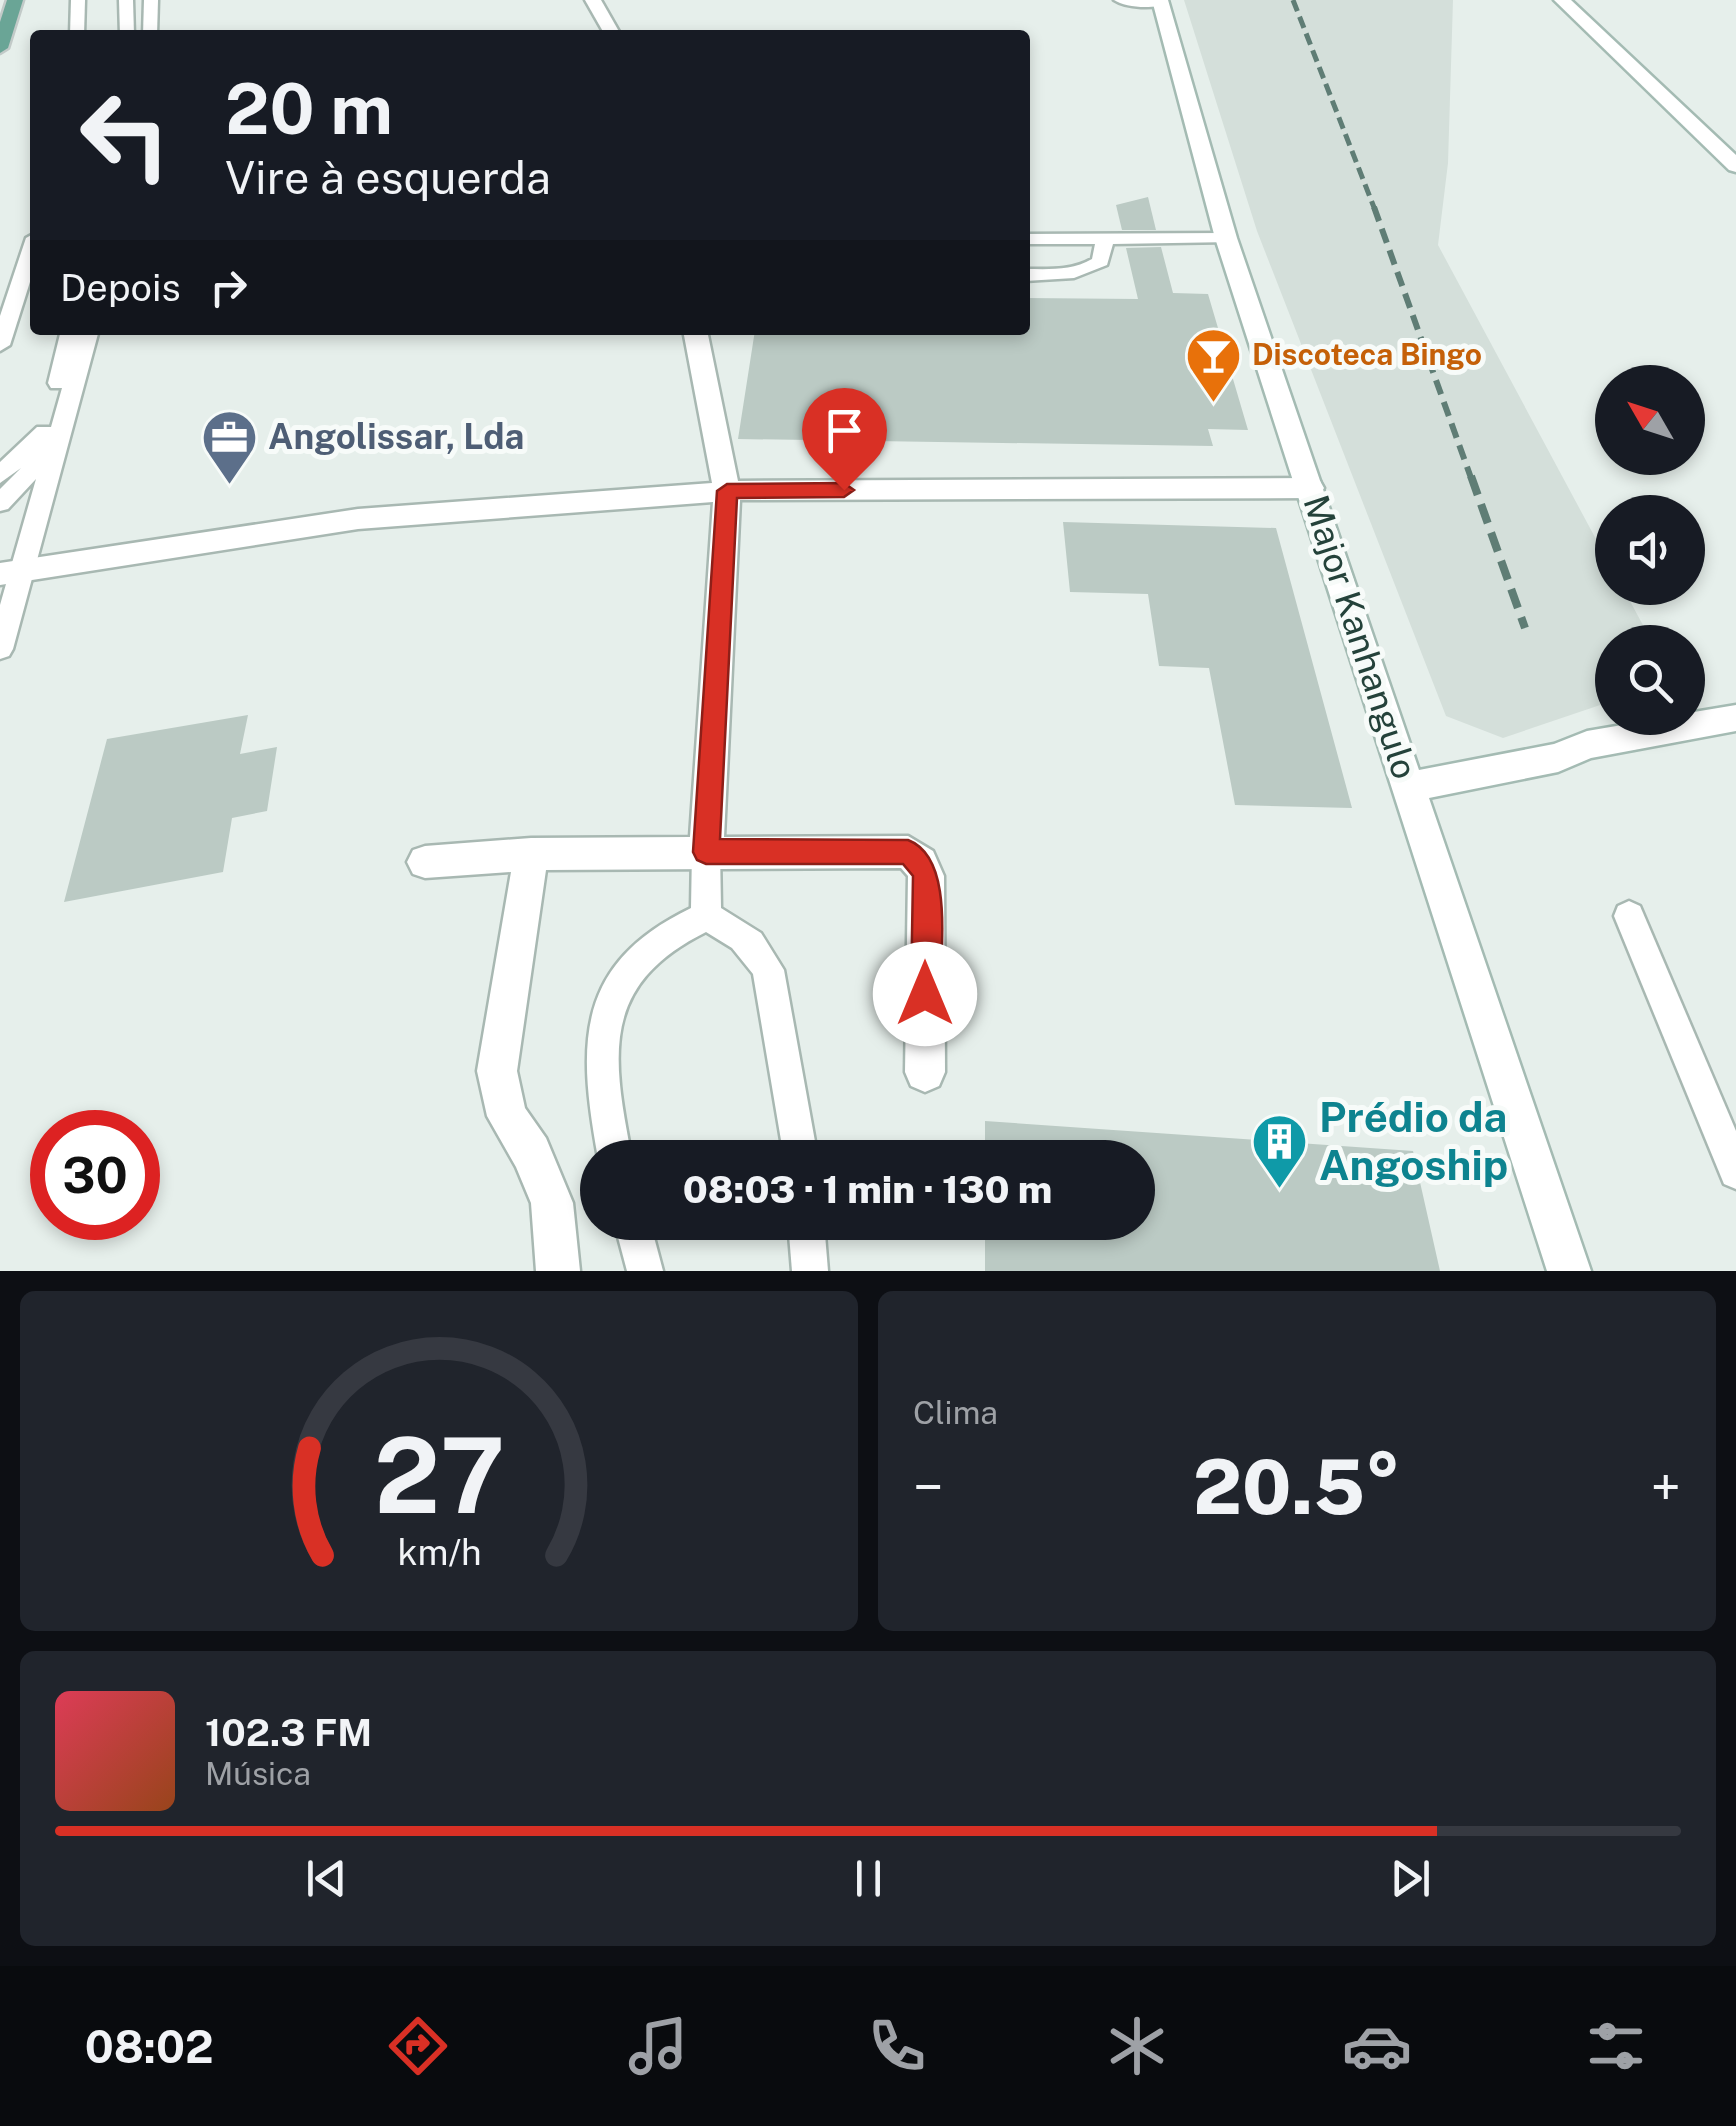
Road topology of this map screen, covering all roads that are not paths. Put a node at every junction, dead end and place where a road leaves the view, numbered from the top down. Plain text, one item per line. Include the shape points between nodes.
1 (14, 0) edge
2 (78, 0) edge
3 (126, 0) edge
4 (151, 0) edge
5 (593, 0) edge
6 (1122, 0) edge
7 (1562, 0) edge
8 (1160, 1) edge
9 (77, 30) edge
10 (127, 30) edge
11 (150, 30) edge
12 (610, 30) edge
13 (0, 48) edge
14 (1736, 166) edge
15 (1104, 238) junction
16 (1226, 238) junction
17 (1030, 239) edge
18 (30, 253) edge
19 (1030, 274) edge
20 (70, 335) edge
21 (87, 335) edge
22 (696, 335) edge
23 (0, 345) edge
24 (46, 428) junction
25 (0, 475) edge
26 (1311, 488) junction
27 (727, 491) junction
28 (0, 503) edge
29 (11, 573) edge
30 (0, 649) edge
31 (1736, 718) edge
32 (1410, 787) junction
33 (706, 852) junction
34 (531, 854) junction
35 (425, 862) dead end
36 (706, 916) junction
37 (1629, 916) dead end
38 (925, 1072) dead end
39 (611, 1140) edge
40 (797, 1140) edge
41 (1736, 1172) edge
42 (637, 1240) edge
43 (807, 1240) edge
44 (558, 1271) edge
45 (645, 1271) edge
46 (810, 1271) edge
47 (1569, 1271) edge

1 - 13 main road
2 - 9 lane
3 - 10 lane
4 - 11 lane
5 - 12 street
6 - 8 street
7 - 14 street
8 - 16 street, Major Kanhangulo
15 - 16 lane
15 - 17 lane
15 - 19 lane via 1102,261 1092,268
16 - 26 street, Major Kanhangulo
18 - 23 lane
20 - 24 lane
21 - 29 lane
22 - 27 street
24 - 25 lane
24 - 28 lane via 30,472
26 - 27 street
26 - 32 street, Major Kanhangulo
27 - 29 street via 358,519
27 - 33 street
29 - 30 lane
31 - 32 street
32 - 47 street, Major Kanhangulo
33 - 34 street
33 - 36 lane
33 - 38 street via 908,852 921,863
34 - 35 street
34 - 44 street via 497,1071 507,1116 552,1203
36 - 39 lane via 674,929 615,986 601,1042
36 - 40 lane via 743,934 768,970
37 - 41 lane
42 - 45 lane
43 - 46 lane

